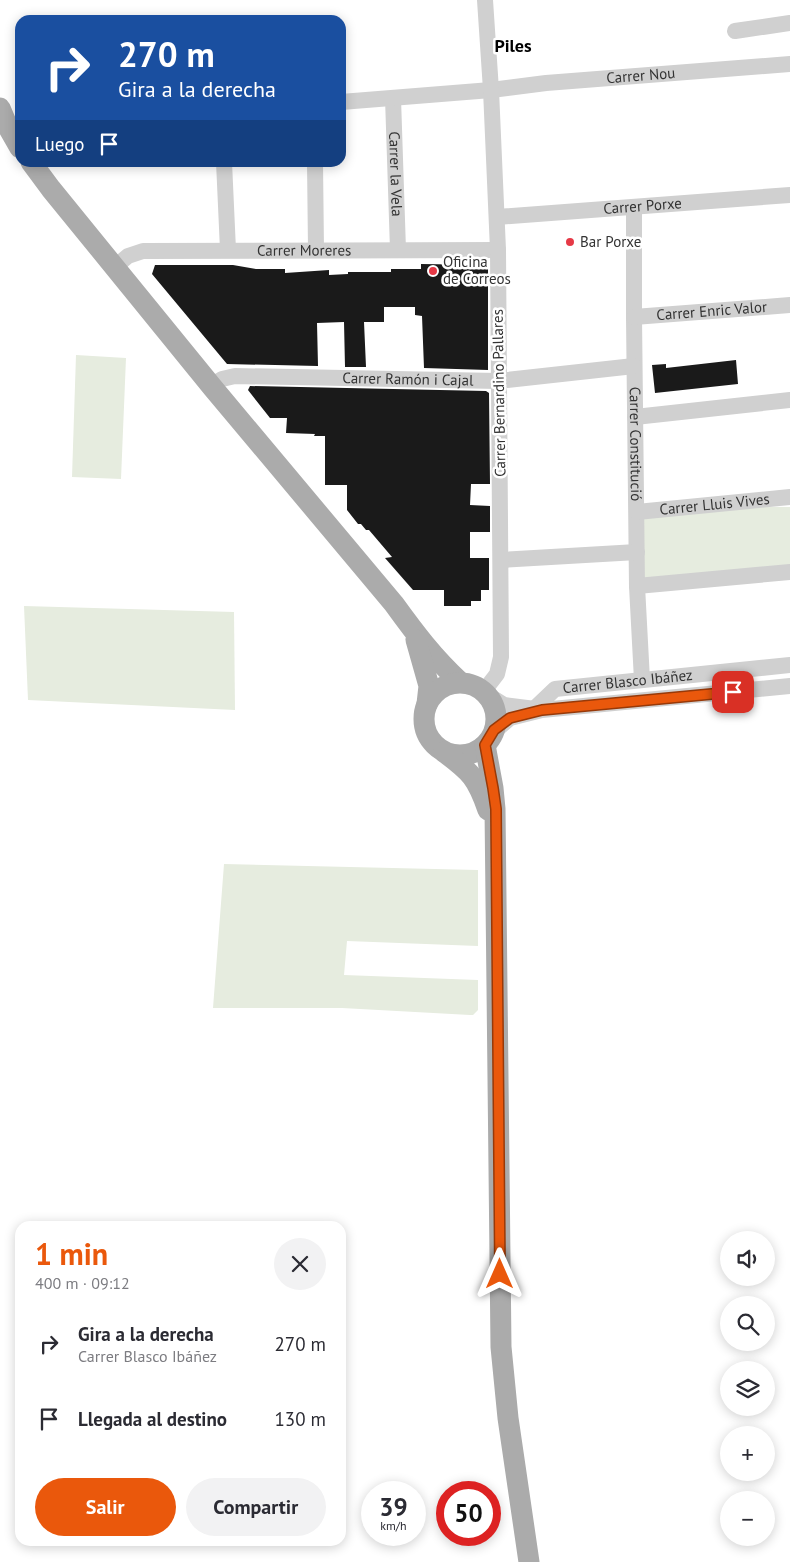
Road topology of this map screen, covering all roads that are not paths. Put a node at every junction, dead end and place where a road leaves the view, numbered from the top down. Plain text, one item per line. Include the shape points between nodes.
1 (489, 0) edge
2 (790, 23) edge
3 (735, 31) dead end
4 (790, 64) edge
5 (491, 90) junction
6 (393, 98) junction
7 (346, 102) edge
8 (9, 121) edge
9 (15, 136) edge
10 (35, 167) edge
11 (224, 167) edge
12 (315, 167) edge
13 (790, 195) edge
14 (634, 208) junction
15 (497, 217) junction
16 (228, 250) junction
17 (316, 250) junction
18 (398, 250) junction
19 (498, 250) junction
20 (115, 267) junction
21 (790, 305) edge
22 (634, 317) junction
23 (634, 366) junction
24 (498, 381) junction
25 (212, 385) junction
26 (790, 400) edge
27 (635, 417) junction
28 (790, 496) edge
29 (637, 512) junction
30 (637, 552) junction
31 (501, 560) junction
32 (790, 572) edge
33 (637, 586) junction
34 (414, 632) junction
35 (790, 665) edge
36 (642, 680) junction
37 (460, 682) junction
38 (790, 686) edge
39 (486, 693) junction
40 (427, 704) junction
41 (538, 709) junction
42 (490, 738) junction
43 (440, 749) junction
44 (495, 832) junction
45 (529, 1562) edge

1 - 5 street, Carrer Bernardino Pallares
2 - 3 street
4 - 5 street, Carrer Nou
5 - 6 street, Carrer Nou
5 - 15 street, Carrer Bernardino Pallares
6 - 7 street, Carrer Nou
6 - 18 street, Carrer la Vela
8 - 9 main road
10 - 20 main road
11 - 16 street
12 - 17 street
13 - 14 street, Carrer Porxe
14 - 15 street, Carrer Porxe
14 - 22 street, Carrer Constitució
15 - 19 street, Carrer Bernardino Pallares
16 - 17 street, Carrer Moreres
16 - 20 street, Carrer Moreres via 142,251
17 - 18 street, Carrer Moreres
18 - 19 street, Carrer Moreres
19 - 24 street, Carrer Bernardino Pallares
20 - 25 main road
21 - 22 street, Carrer Enric Valor
22 - 23 street, Carrer Constitució
23 - 24 street, Carrer Ramón i Cajal
23 - 27 street, Carrer Constitució
24 - 25 street, Carrer Ramón i Cajal via 235,376
24 - 31 street, Carrer Bernardino Pallares
25 - 34 main road
26 - 27 street
27 - 29 street, Carrer Constitució
28 - 29 street, Carrer Lluis Vives
29 - 30 street, Carrer Constitució
30 - 31 street
30 - 33 street, Carrer Constitució
31 - 39 street, Carrer Bernardino Pallares via 501,657 497,674
32 - 33 street
33 - 36 street, Carrer Constitució
34 - 37 main road via 439,663
34 - 40 main road via 429,686
35 - 36 street, Carrer Blasco Ibáñez
36 - 41 street, Carrer Blasco Ibáñez via 555,689
37 - 39 main road via 476,686
37 - 40 main road via 440,688
38 - 41 street, Carrer Blasco Ibáñez
39 - 41 street, Carrer Blasco Ibáñez via 504,705
39 - 42 main road via 494,706 496,718
40 - 43 main road via 424,714 426,729 432,742
41 - 42 street, Carrer Blasco Ibáñez via 510,718
42 - 43 main road via 475,752 463,755
42 - 44 main road
43 - 44 main road via 475,779
44 - 45 main road via 501,1347

